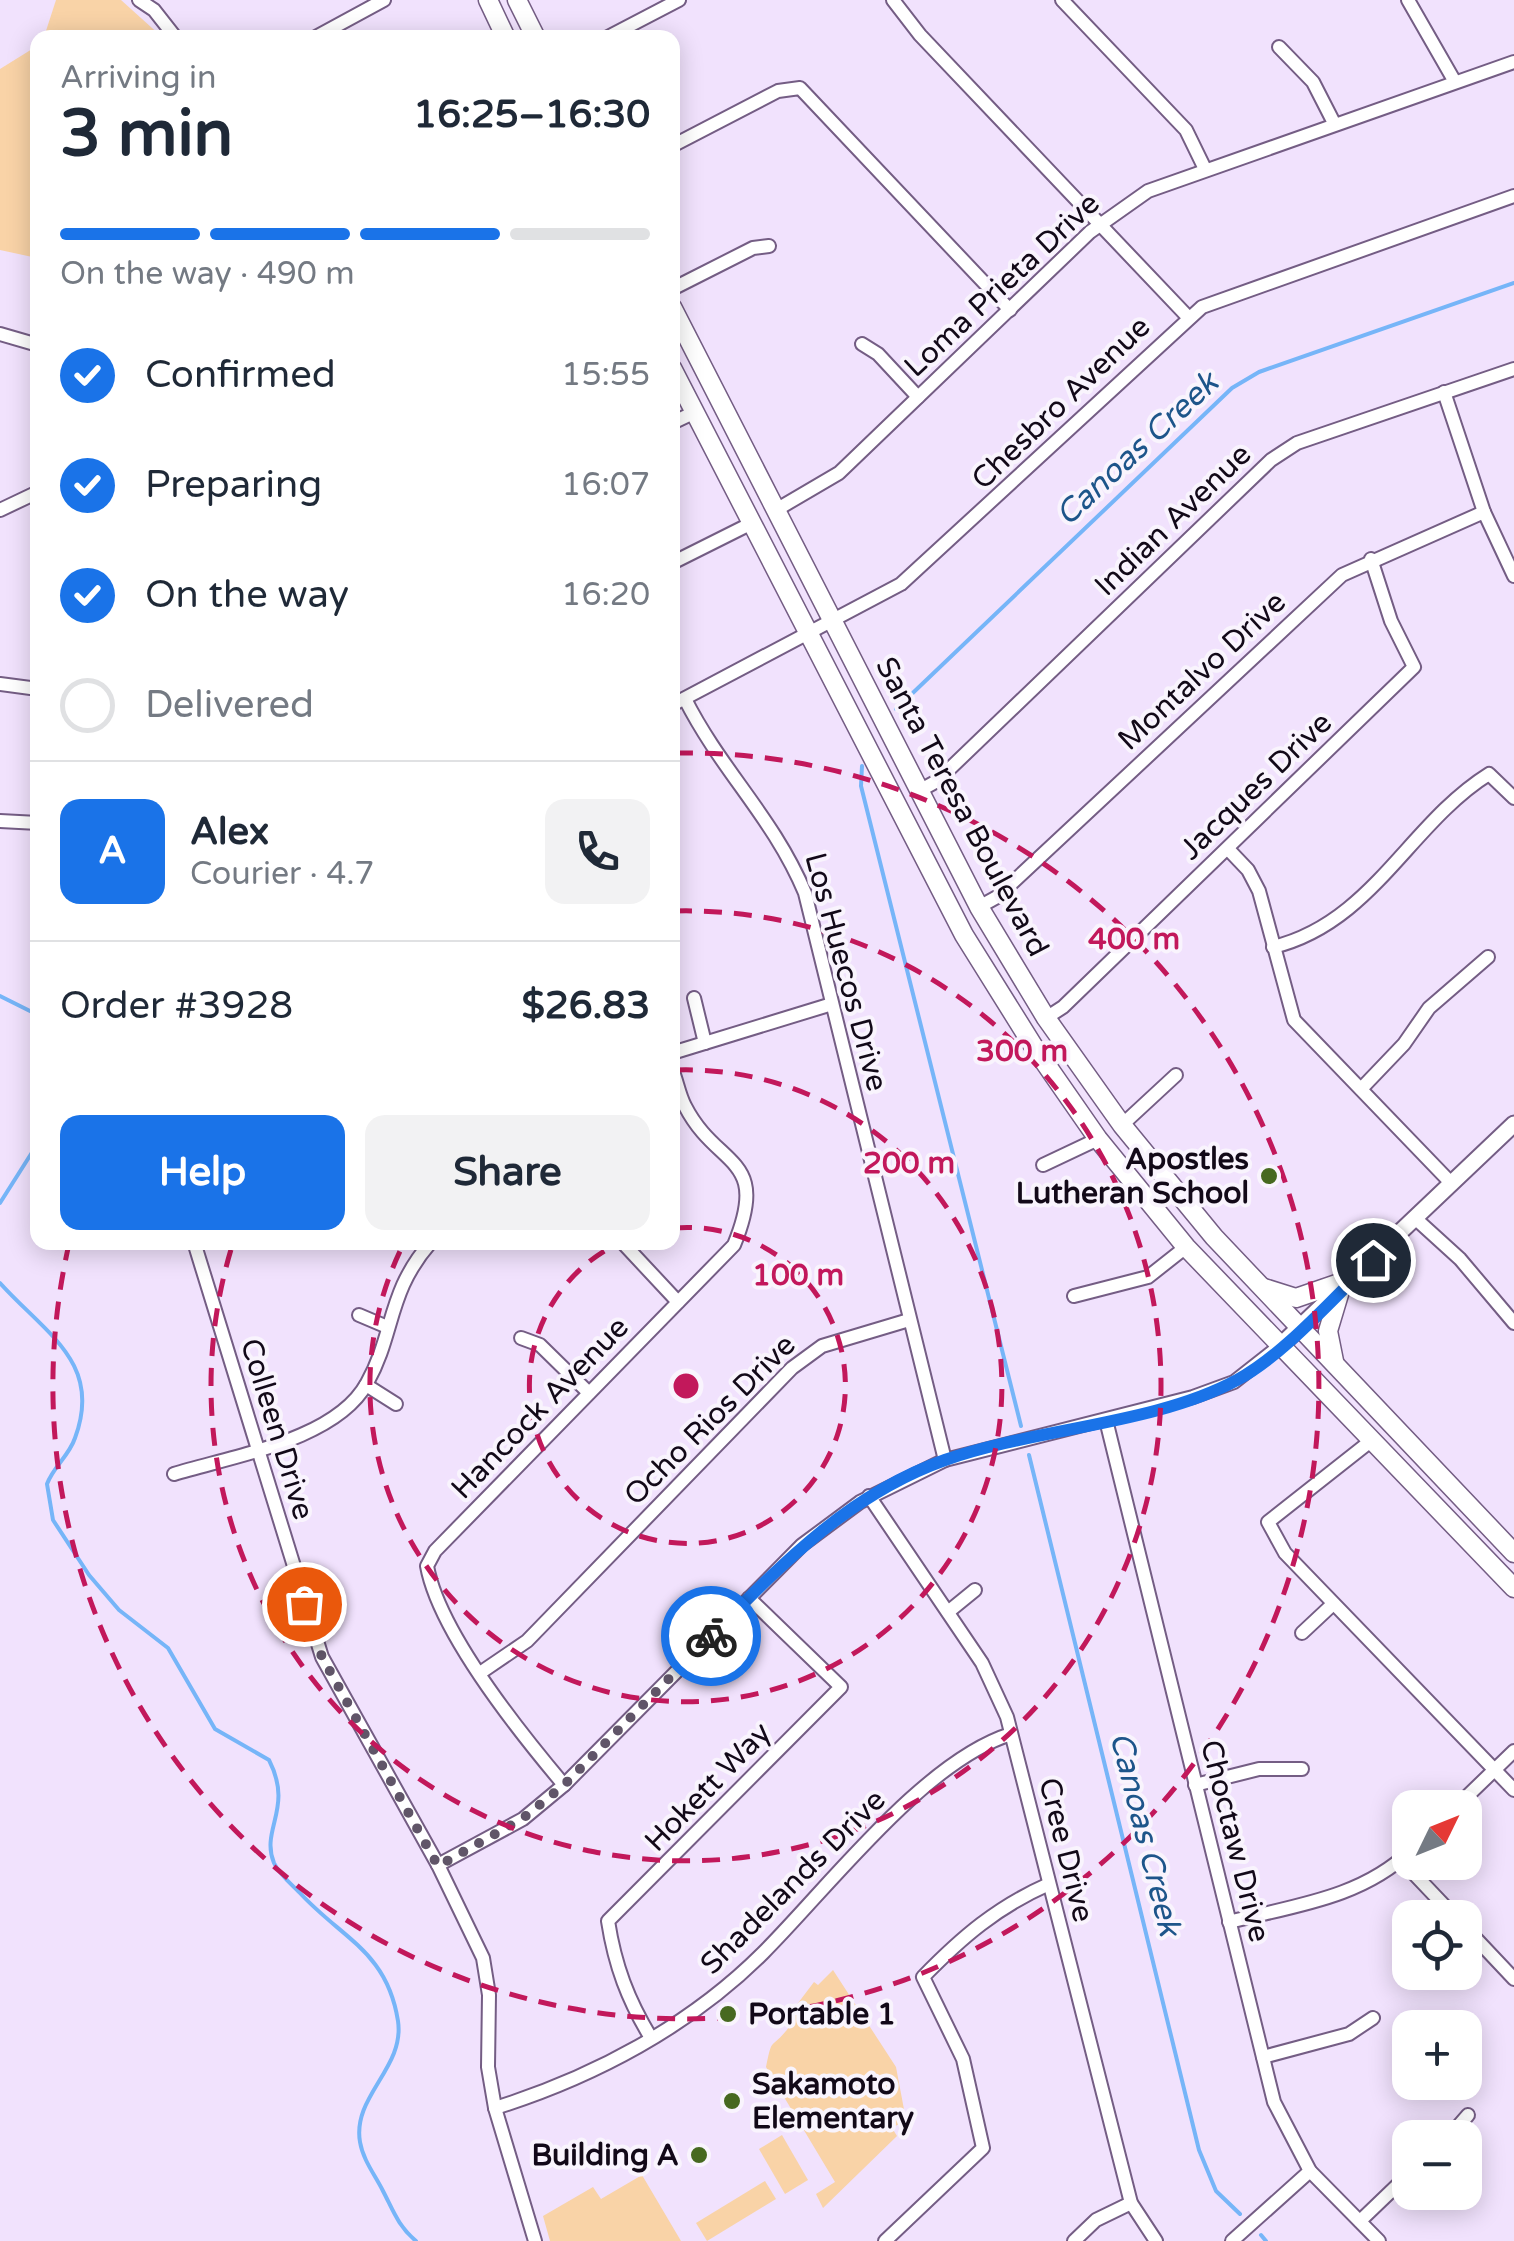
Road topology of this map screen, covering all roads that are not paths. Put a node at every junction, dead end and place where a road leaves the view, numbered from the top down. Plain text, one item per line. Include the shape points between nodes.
1 (139, 0) edge
2 (384, 0) edge
3 (488, 0) edge
4 (516, 0) edge
5 (679, 0) edge
6 (893, 0) edge
7 (1062, 0) edge
8 (1408, 0) edge
9 (170, 30) edge
10 (329, 30) edge
11 (502, 30) edge
12 (532, 30) edge
13 (621, 30) edge
14 (1279, 48) dead end
15 (1514, 62) edge
16 (1455, 82) junction
17 (1334, 122) junction
18 (680, 142) edge
19 (1205, 168) junction
20 (1514, 196) edge
21 (1101, 224) junction
22 (769, 246) dead end
23 (680, 285) edge
24 (1010, 310) junction
25 (1188, 316) junction
26 (680, 323) edge
27 (0, 334) edge
28 (30, 343) edge
29 (862, 344) dead end
30 (1514, 369) edge
31 (680, 383) edge
32 (1444, 392) junction
33 (918, 396) junction
34 (695, 412) junction
35 (680, 419) edge
36 (30, 496) edge
37 (0, 510) edge
38 (776, 510) junction
39 (1484, 512) junction
40 (752, 523) junction
41 (680, 559) edge
42 (1371, 559) junction
43 (1514, 576) edge
44 (834, 624) junction
45 (810, 636) junction
46 (0, 684) edge
47 (30, 687) edge
48 (680, 701) edge
49 (680, 703) edge
50 (919, 791) junction
51 (1514, 798) edge
52 (0, 822) edge
53 (30, 823) edge
54 (1228, 850) junction
55 (979, 907) junction
56 (1273, 947) junction
57 (1488, 957) dead end
58 (694, 998) dead end
59 (832, 1004) junction
60 (1046, 1018) junction
61 (706, 1043) junction
62 (680, 1050) edge
63 (1176, 1075) dead end
64 (1360, 1089) junction
65 (680, 1092) edge
66 (1122, 1124) junction
67 (1514, 1124) edge
68 (1098, 1139) junction
69 (1043, 1166) dead end
70 (1452, 1184) junction
71 (1416, 1219) junction
72 (1186, 1247) junction
73 (196, 1250) edge
74 (425, 1250) edge
75 (629, 1250) edge
76 (1347, 1285) junction
77 (1259, 1286) junction
78 (1074, 1296) dead end
79 (678, 1302) junction
80 (359, 1316) dead end
81 (908, 1320) junction
82 (1514, 1323) edge
83 (385, 1326) junction
84 (1299, 1329) junction
85 (522, 1338) dead end
86 (1281, 1345) junction
87 (1335, 1366) junction
88 (366, 1385) junction
89 (590, 1393) junction
90 (396, 1404) dead end
91 (1106, 1420) junction
92 (1372, 1440) junction
93 (257, 1449) junction
94 (945, 1460) junction
95 (174, 1474) dead end
96 (870, 1496) junction
97 (1514, 1553) edge
98 (1514, 1588) edge
99 (975, 1590) dead end
100 (748, 1598) junction
101 (1333, 1604) junction
102 (948, 1612) junction
103 (1302, 1633) dead end
104 (480, 1674) junction
105 (1012, 1734) junction
106 (1514, 1751) edge
107 (1302, 1769) dead end
108 (1494, 1770) junction
109 (564, 1785) junction
110 (1195, 1785) junction
111 (1473, 1790) edge
112 (1514, 1790) edge
113 (438, 1866) junction
114 (1392, 1867) edge
115 (1425, 1880) edge
116 (1049, 1884) junction
117 (1441, 1900) edge
118 (1230, 1922) junction
119 (1482, 1946) edge
120 (1514, 1979) edge
121 (1373, 2018) dead end
122 (651, 2038) junction
123 (1262, 2057) junction
124 (495, 2108) junction
125 (1468, 2115) dead end
126 (1464, 2120) edge
127 (1310, 2170) junction
128 (1392, 2190) edge
129 (1131, 2203) junction
130 (1360, 2221) junction
131 (535, 2241) edge
132 (885, 2241) edge
133 (1074, 2241) edge
134 (1156, 2241) edge
135 (1232, 2241) edge
136 (1379, 2241) edge

1 - 9 street
2 - 10 street
3 - 11 main road
4 - 12 main road
5 - 13 street
6 - 21 street
7 - 19 street via 1186,130
8 - 16 street
14 - 17 street via 1313,82
15 - 16 street, Loma Prieta Drive
16 - 17 street, Loma Prieta Drive
17 - 19 street, Loma Prieta Drive
18 - 24 street via 778,90 800,88
19 - 21 street, Loma Prieta Drive via 1148,191
20 - 25 street, Chesbro Avenue via 1228,294
21 - 24 street, Loma Prieta Drive
21 - 25 street
22 - 23 street
24 - 33 street, Loma Prieta Drive
25 - 44 street, Chesbro Avenue via 914,572
26 - 38 main road, Santa Teresa Boulevard
27 - 28 street
29 - 33 street
30 - 32 street, Indian Avenue
31 - 34 main road, Santa Teresa Boulevard
32 - 39 street
32 - 50 street, Indian Avenue via 1297,442 1271,460
33 - 38 street, Loma Prieta Drive via 839,473
34 - 35 street
34 - 40 main road, Santa Teresa Boulevard
36 - 37 street
38 - 44 main road, Santa Teresa Boulevard
39 - 42 street, Montalvo Drive
39 - 43 street
40 - 41 street
40 - 45 main road, Santa Teresa Boulevard
42 - 54 street, Jacques Drive via 1414,667
42 - 55 street, Montalvo Drive via 1342,575
44 - 45 street, Chesbro Avenue
44 - 50 main road, Santa Teresa Boulevard
45 - 48 street, Chesbro Avenue
45 - 68 main road, Santa Teresa Boulevard via 964,935
46 - 47 street
49 - 59 street, Los Huecos Drive via 785,845 805,892
50 - 55 main road, Santa Teresa Boulevard
51 - 56 street via 1488,774 1334,922
52 - 53 street
54 - 56 street via 1259,891
54 - 60 street, Jacques Drive
55 - 60 main road, Santa Teresa Boulevard
56 - 64 street via 1294,1020
57 - 64 street via 1430,1008
58 - 61 street
59 - 61 street
59 - 81 street, Los Huecos Drive
60 - 66 main road, Santa Teresa Boulevard
61 - 62 street
63 - 66 street
64 - 70 street
65 - 79 street, Hancock Avenue via 686,1108 733,1157 747,1186 747,1213 734,1245
66 - 77 main road, Santa Teresa Boulevard
67 - 70 street
68 - 69 street
68 - 72 main road, Santa Teresa Boulevard
70 - 71 street
71 - 76 street
71 - 82 street
72 - 78 street via 1148,1278
72 - 86 main road, Santa Teresa Boulevard
73 - 93 street, Colleen Drive
74 - 83 street via 403,1280
75 - 79 street
76 - 77 main road via 1296,1298
76 - 84 street
76 - 87 main road via 1328,1331
77 - 84 main road, Santa Teresa Boulevard
79 - 89 street, Hancock Avenue
80 - 83 street
81 - 94 street, Los Huecos Drive
81 - 104 street, Ocho Rios Drive via 822,1346 792,1368 527,1642
83 - 88 street
84 - 86 street
84 - 87 main road, Santa Teresa Boulevard
85 - 89 street via 540,1345
86 - 91 street via 1234,1382
86 - 92 main road, Santa Teresa Boulevard
87 - 97 main road, Santa Teresa Boulevard
88 - 90 street
88 - 93 street via 331,1418
89 - 104 street, Hancock Avenue via 429,1558 428,1576
91 - 94 street
91 - 110 street, Choctaw Drive
92 - 98 main road, Santa Teresa Boulevard
92 - 101 street via 1268,1522 1285,1553
93 - 95 street
93 - 113 street, Colleen Drive via 322,1657
94 - 96 street
96 - 100 street via 802,1545
96 - 102 street, Cree Drive
99 - 102 street
100 - 109 street
100 - 122 street, Hokett Way via 841,1687 608,1921 628,2000
101 - 103 street
101 - 108 street
102 - 105 street, Cree Drive via 998,1693
104 - 109 street, Hancock Avenue
105 - 116 street, Cree Drive
105 - 122 street, Shadelands Drive via 952,1762 733,1980
106 - 108 street
107 - 110 street via 1259,1769
108 - 111 street
108 - 112 street
109 - 113 street via 522,1819
110 - 118 street, Choctaw Drive
113 - 124 street, Colleen Drive via 483,1958
114 - 118 street via 1351,1890
115 - 117 street
116 - 129 street, Cree Drive
116 - 132 street via 973,1926 922,1977 963,2060 983,2148
118 - 123 street, Choctaw Drive
119 - 120 street
121 - 123 street via 1349,2034
122 - 124 street, Shadelands Drive
123 - 127 street, Choctaw Drive via 1288,2136
124 - 131 street, Colleen Drive
125 - 126 street
127 - 130 street, Choctaw Drive
127 - 135 street
128 - 130 street
129 - 133 street via 1096,2220
129 - 134 street, Cree Drive
130 - 136 street, Choctaw Drive

